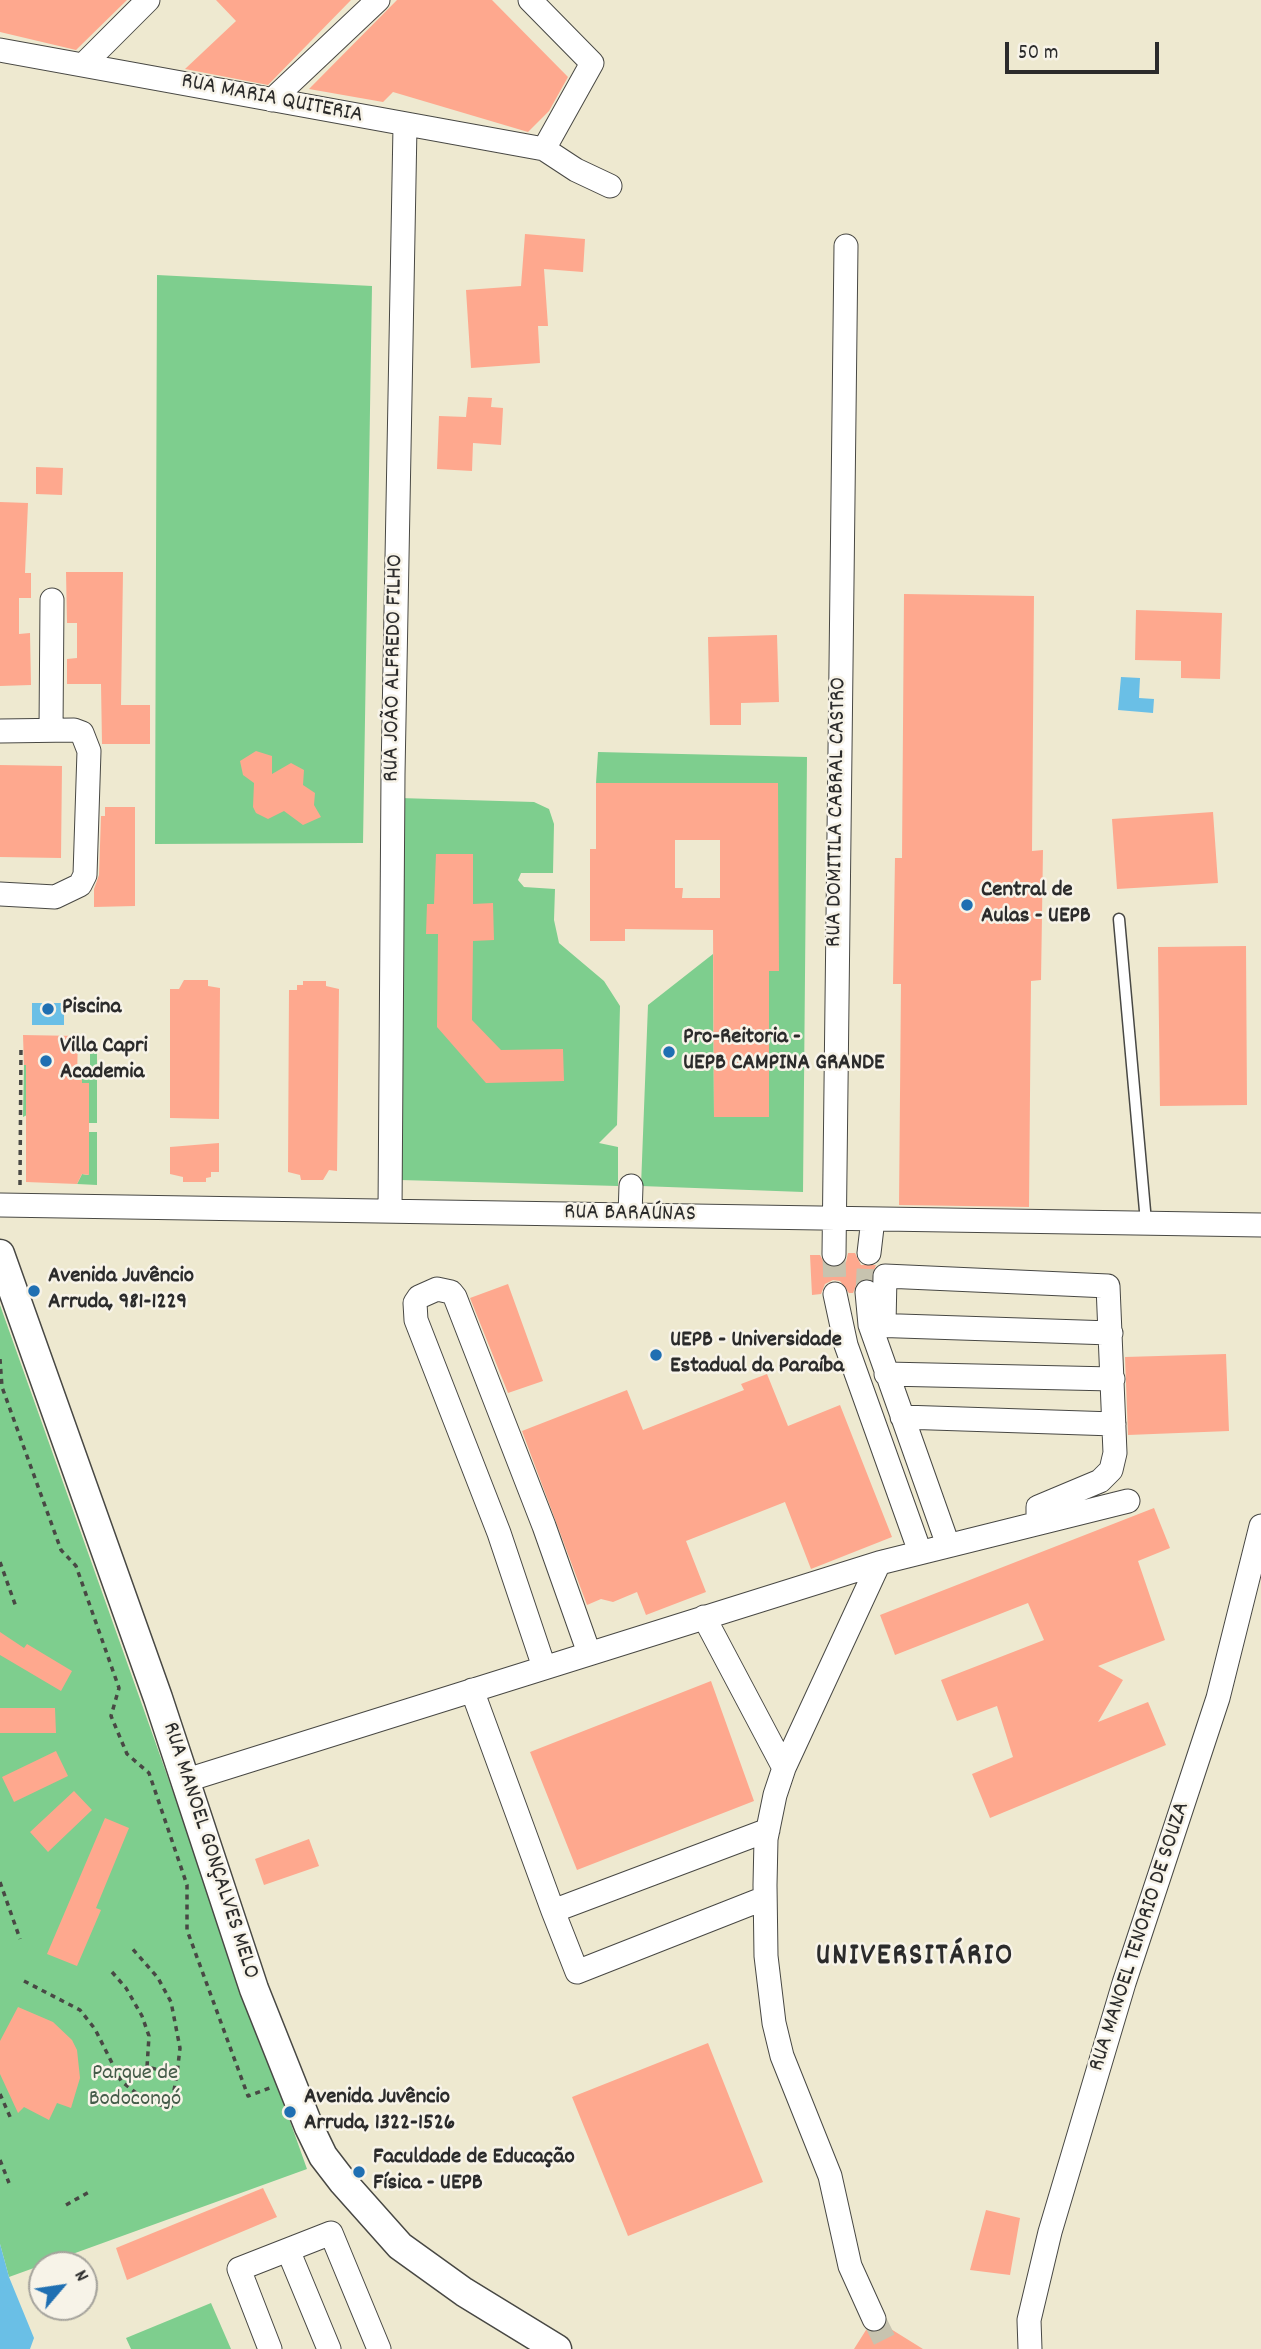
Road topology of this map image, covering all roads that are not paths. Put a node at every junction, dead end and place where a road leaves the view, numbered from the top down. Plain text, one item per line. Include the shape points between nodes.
1 (148, 0) edge
2 (378, 0) edge
3 (530, 0) edge
4 (0, 50) edge
5 (85, 64) junction
6 (272, 100) junction
7 (405, 125) junction
8 (544, 149) junction
9 (610, 186) dead end
10 (846, 246) dead end
11 (52, 600) dead end
12 (51, 730) junction
13 (0, 731) edge
14 (0, 894) edge
15 (1119, 919) dead end
16 (631, 1186) dead end
17 (0, 1205) edge
18 (390, 1211) junction
19 (630, 1215) junction
20 (833, 1218) junction
21 (873, 1219) junction
22 (1146, 1222) junction
23 (1261, 1225) edge
24 (869, 1253) tunnel mouth
25 (0, 1254) edge
26 (834, 1254) tunnel mouth
27 (877, 1325) junction
28 (1111, 1333) junction
29 (886, 1374) junction
30 (1113, 1379) junction
31 (902, 1417) junction
32 (1114, 1424) junction
33 (1128, 1501) dead end
34 (1038, 1523) junction
35 (1261, 1525) edge
36 (948, 1545) junction
37 (920, 1552) junction
38 (879, 1563) junction
39 (704, 1617) junction
40 (589, 1653) junction
41 (544, 1667) junction
42 (472, 1690) junction
43 (784, 1768) junction
44 (187, 1780) junction
45 (768, 1830) junction
46 (765, 1898) junction
47 (554, 1911) junction
48 (288, 2250) junction
49 (873, 2319) tunnel mouth
50 (1029, 2320) junction
51 (550, 2348) edge
52 (270, 2349) edge
53 (329, 2349) edge
54 (380, 2349) edge
55 (1017, 2349) edge
56 (1031, 2349) edge

1 - 5 street
2 - 6 street
3 - 8 street via 592,62
4 - 5 street, RUA MARIA QUITERIA
5 - 6 street, RUA MARIA QUITERIA
6 - 7 street, RUA MARIA QUITERIA
7 - 8 street, RUA MARIA QUITERIA
7 - 18 street, RUA JOÃO ALFREDO FILHO
8 - 9 street
10 - 20 street, RUA DOMITILA CABRAL CASTRO
11 - 12 street
12 - 13 street
12 - 14 street via 74,730 87,740 85,875 80,885 55,897
15 - 22 lane
16 - 19 street
17 - 18 street, RUA BARAÚNAS
18 - 19 street, RUA BARAÚNAS
19 - 20 street, RUA BARAÚNAS
20 - 21 street, RUA BARAÚNAS
20 - 26 street, RUA DOMITILA CABRAL CASTRO
21 - 22 street, RUA BARAÚNAS
21 - 24 street
22 - 23 street, RUA BARAÚNAS
25 - 44 street, RUA MANOEL GONÇALVES MELO
27 - 28 street
27 - 28 street via 885,1276 1106,1285 1110,1289
27 - 29 street
27 - 37 street via 867,1296 835,1297 846,1345
28 - 30 street
29 - 30 street
29 - 31 street
30 - 32 street
31 - 32 street
31 - 36 street
32 - 34 street via 1111,1471 1100,1481 1038,1507
33 - 34 street
34 - 36 street
35 - 50 street, RUA MANOEL TENORIO DE SOUZA via 1217,1698 1124,1983 1050,2232
36 - 37 street
37 - 38 street
38 - 39 street
38 - 43 street
39 - 40 street
39 - 43 street
40 - 41 street
40 - 41 street via 455,1297 443,1289 426,1293 415,1303 416,1320 499,1533
41 - 42 street
42 - 44 street
42 - 47 street
43 - 45 street
44 - 51 street, RUA MANOEL GONÇALVES MELO via 254,1989 288,2081 323,2156 400,2246
45 - 46 street
45 - 47 street
46 - 47 street via 576,1972
46 - 49 street via 770,1993 782,2056 830,2176 850,2266
48 - 52 street via 239,2269
48 - 53 street
48 - 54 street via 331,2233
50 - 55 street
50 - 56 street, RUA MANOEL TENORIO DE SOUZA

